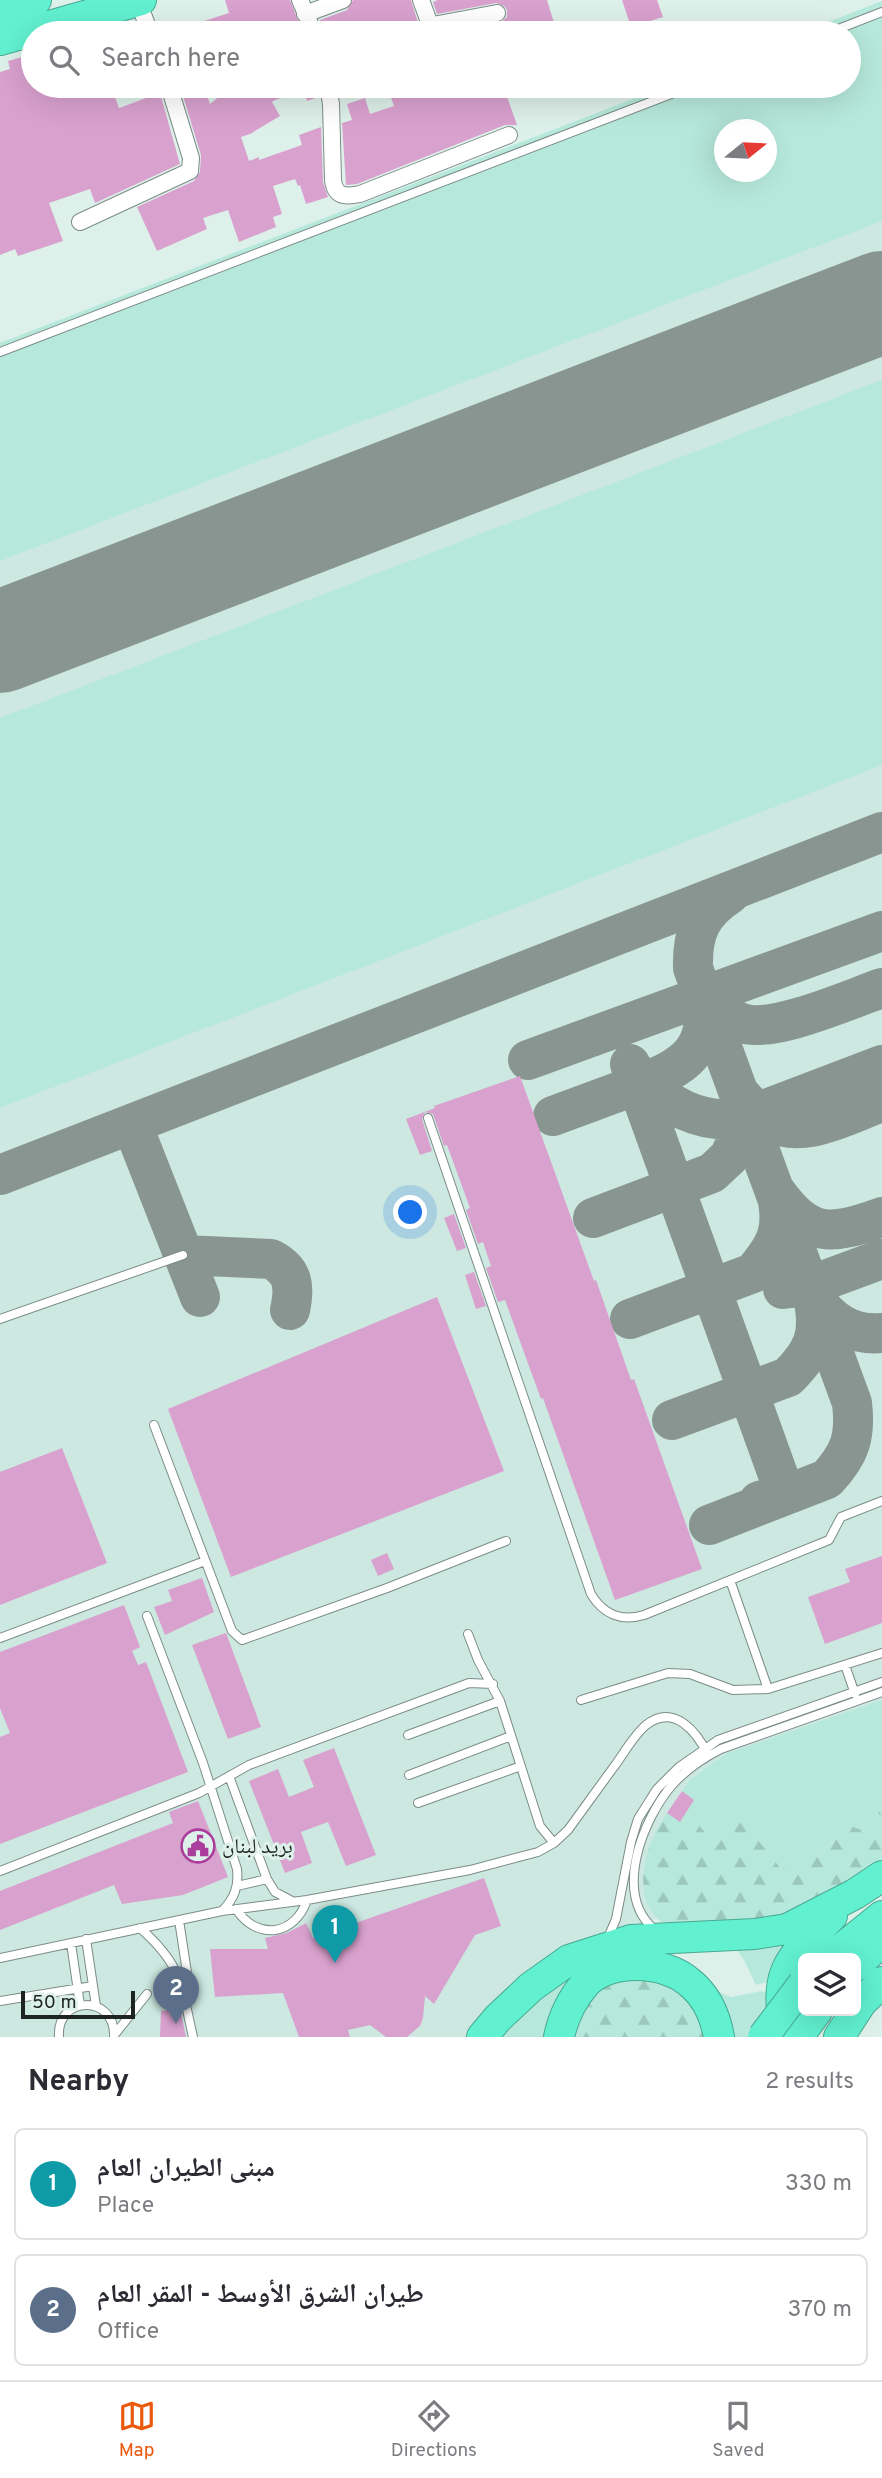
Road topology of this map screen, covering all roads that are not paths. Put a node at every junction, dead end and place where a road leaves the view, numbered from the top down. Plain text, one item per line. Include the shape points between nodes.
1 (36, 0) edge
2 (139, 0) edge
3 (344, 0) edge
4 (421, 0) edge
5 (303, 7) edge
6 (0, 10) edge
7 (882, 12) edge
8 (497, 13) dead end
9 (66, 21) edge
10 (146, 21) edge
11 (429, 21) edge
12 (454, 21) edge
13 (859, 21) edge
14 (21, 34) edge
15 (0, 40) edge
16 (173, 98) edge
17 (330, 98) edge
18 (661, 98) edge
19 (509, 135) dead end
20 (80, 222) dead end
21 (0, 352) edge
22 (428, 1118) dead end
23 (183, 1255) dead end
24 (0, 1319) edge
25 (154, 1425) dead end
26 (882, 1501) edge
27 (506, 1541) dead end
28 (205, 1561) junction
29 (730, 1580) junction
30 (147, 1616) dead end
31 (468, 1634) dead end
32 (0, 1638) edge
33 (882, 1653) edge
34 (845, 1665) junction
35 (882, 1682) edge
36 (493, 1684) junction
37 (768, 1689) junction
38 (882, 1692) edge
39 (856, 1696) junction
40 (581, 1700) dead end
41 (500, 1701) junction
42 (408, 1735) dead end
43 (511, 1736) junction
44 (706, 1751) junction
45 (521, 1766) junction
46 (410, 1775) dead end
47 (229, 1776) junction
48 (210, 1788) junction
49 (418, 1803) dead end
50 (554, 1843) junction
51 (0, 1871) edge
52 (882, 1876) edge
53 (267, 1879) junction
54 (237, 1886) junction
55 (855, 1894) junction
56 (307, 1900) junction
57 (295, 1901) junction
58 (236, 1909) junction
59 (222, 1911) junction
60 (882, 1916) edge
61 (179, 1920) junction
62 (140, 1928) junction
63 (667, 1937) junction
64 (86, 1939) junction
65 (882, 1941) edge
66 (71, 1942) junction
67 (597, 1951) junction
68 (836, 1953) edge
69 (0, 1958) edge
70 (861, 1961) edge
71 (882, 1982) edge
72 (93, 1986) junction
73 (78, 1989) junction
74 (798, 1991) edge
75 (147, 1994) dead end
76 (882, 1997) edge
77 (0, 2001) edge
78 (80, 2006) junction
79 (96, 2006) junction
80 (813, 2016) edge
81 (114, 2036) edge
82 (59, 2037) edge
83 (195, 2037) edge
84 (482, 2037) edge
85 (559, 2037) edge
86 (719, 2037) edge
87 (763, 2037) edge
88 (786, 2037) edge
89 (798, 2037) edge
90 (839, 2037) edge
91 (847, 2037) edge

1 - 6 highway
2 - 9 highway
2 - 10 street
3 - 5 street
4 - 11 street
7 - 13 lane
8 - 12 street
14 - 15 highway
16 - 20 street via 191,158 190,171
17 - 19 street via 333,180 340,195 360,194
18 - 21 lane
22 - 29 lane via 596,1602 610,1614 636,1618
23 - 24 lane
25 - 28 lane
26 - 29 lane via 841,1517 829,1540
27 - 28 lane via 242,1640 232,1631
28 - 32 lane
29 - 37 lane
30 - 48 lane
31 - 36 lane
33 - 34 lane
34 - 37 lane
34 - 39 lane
35 - 39 lane
36 - 41 lane
36 - 47 lane via 468,1682
37 - 40 lane via 733,1690 690,1674 668,1672
38 - 39 lane
39 - 44 lane
41 - 42 lane
41 - 43 lane
43 - 45 lane
43 - 46 lane
44 - 50 lane via 685,1723 673,1718 652,1721
44 - 63 lane via 666,1793 640,1844 636,1901 651,1926
44 - 67 lane via 665,1780 643,1808 631,1842 616,1919
45 - 49 lane
45 - 50 lane via 540,1826
47 - 48 lane
47 - 53 lane
48 - 51 lane
48 - 54 lane via 237,1869
50 - 56 lane via 529,1855 470,1870
52 - 55 highway
53 - 54 lane
53 - 57 lane via 281,1897
54 - 59 lane
55 - 63 highway via 787,1929
55 - 88 highway via 785,1969 780,2000
56 - 57 lane
56 - 58 lane via 298,1919 270,1931 250,1925
57 - 58 lane
58 - 59 lane
59 - 61 lane
60 - 68 highway
61 - 62 lane
61 - 83 lane
62 - 64 lane
62 - 83 lane via 179,1976
63 - 67 highway via 631,1940
64 - 66 lane
64 - 72 lane
65 - 70 highway
66 - 69 lane
66 - 73 lane
67 - 84 highway via 569,1960 531,1987
71 - 90 highway via 861,2003
72 - 73 lane
72 - 79 lane
73 - 77 lane
73 - 78 lane
74 - 87 highway, bridge
75 - 81 lane
76 - 91 highway
78 - 79 lane
78 - 82 lane via 64,2015
79 - 81 lane via 110,2017
80 - 89 highway
85 - 86 highway via 563,2017 585,1983 605,1970 628,1965 650,1966 688,1980 712,2008

